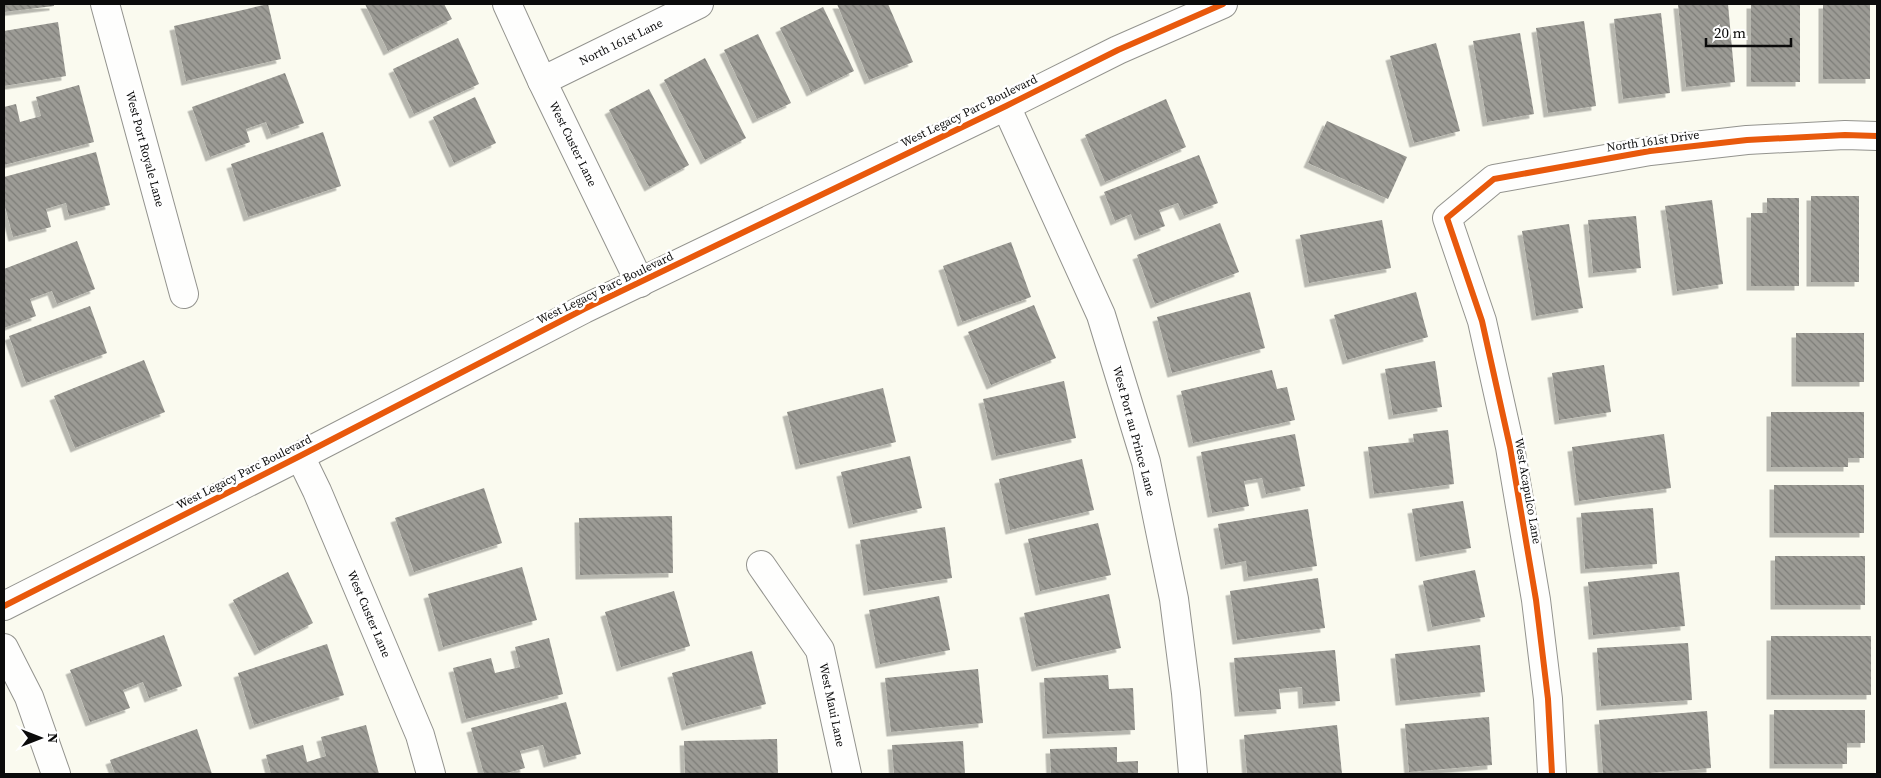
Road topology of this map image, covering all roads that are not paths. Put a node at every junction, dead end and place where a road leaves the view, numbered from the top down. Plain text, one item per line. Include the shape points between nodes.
1 (105, 4) edge
2 (508, 4) edge
3 (699, 4) edge
4 (1223, 4) edge
5 (542, 81) junction
6 (1006, 106) junction
7 (1877, 136) edge
8 (1447, 218) joint
9 (640, 284) junction
10 (184, 294) dead end
11 (300, 456) junction
12 (761, 565) dead end
13 (4, 606) edge
14 (4, 648) edge
15 (56, 774) edge
16 (431, 774) edge
17 (847, 774) edge
18 (1193, 774) edge
19 (1552, 774) edge

1 - 10 street, West Port Royale Lane
2 - 5 street, West Custer Lane
3 - 5 street, North 161st Lane
4 - 6 street, West Legacy Parc Boulevard via 1118,50
5 - 9 street, West Custer Lane
6 - 9 street, West Legacy Parc Boulevard
6 - 18 street, West Port au Prince Lane via 1101,315 1146,462 1174,599
7 - 8 street, North 161st Drive via 1747,140 1650,151 1494,179
8 - 19 street, West Acapulco Lane via 1482,321 1510,447 1536,600 1548,699
9 - 11 street, West Legacy Parc Boulevard via 575,314
11 - 13 street, West Legacy Parc Boulevard
11 - 16 street, West Custer Lane via 420,735
12 - 17 street, West Maui Lane via 820,650
14 - 15 street via 29,696

